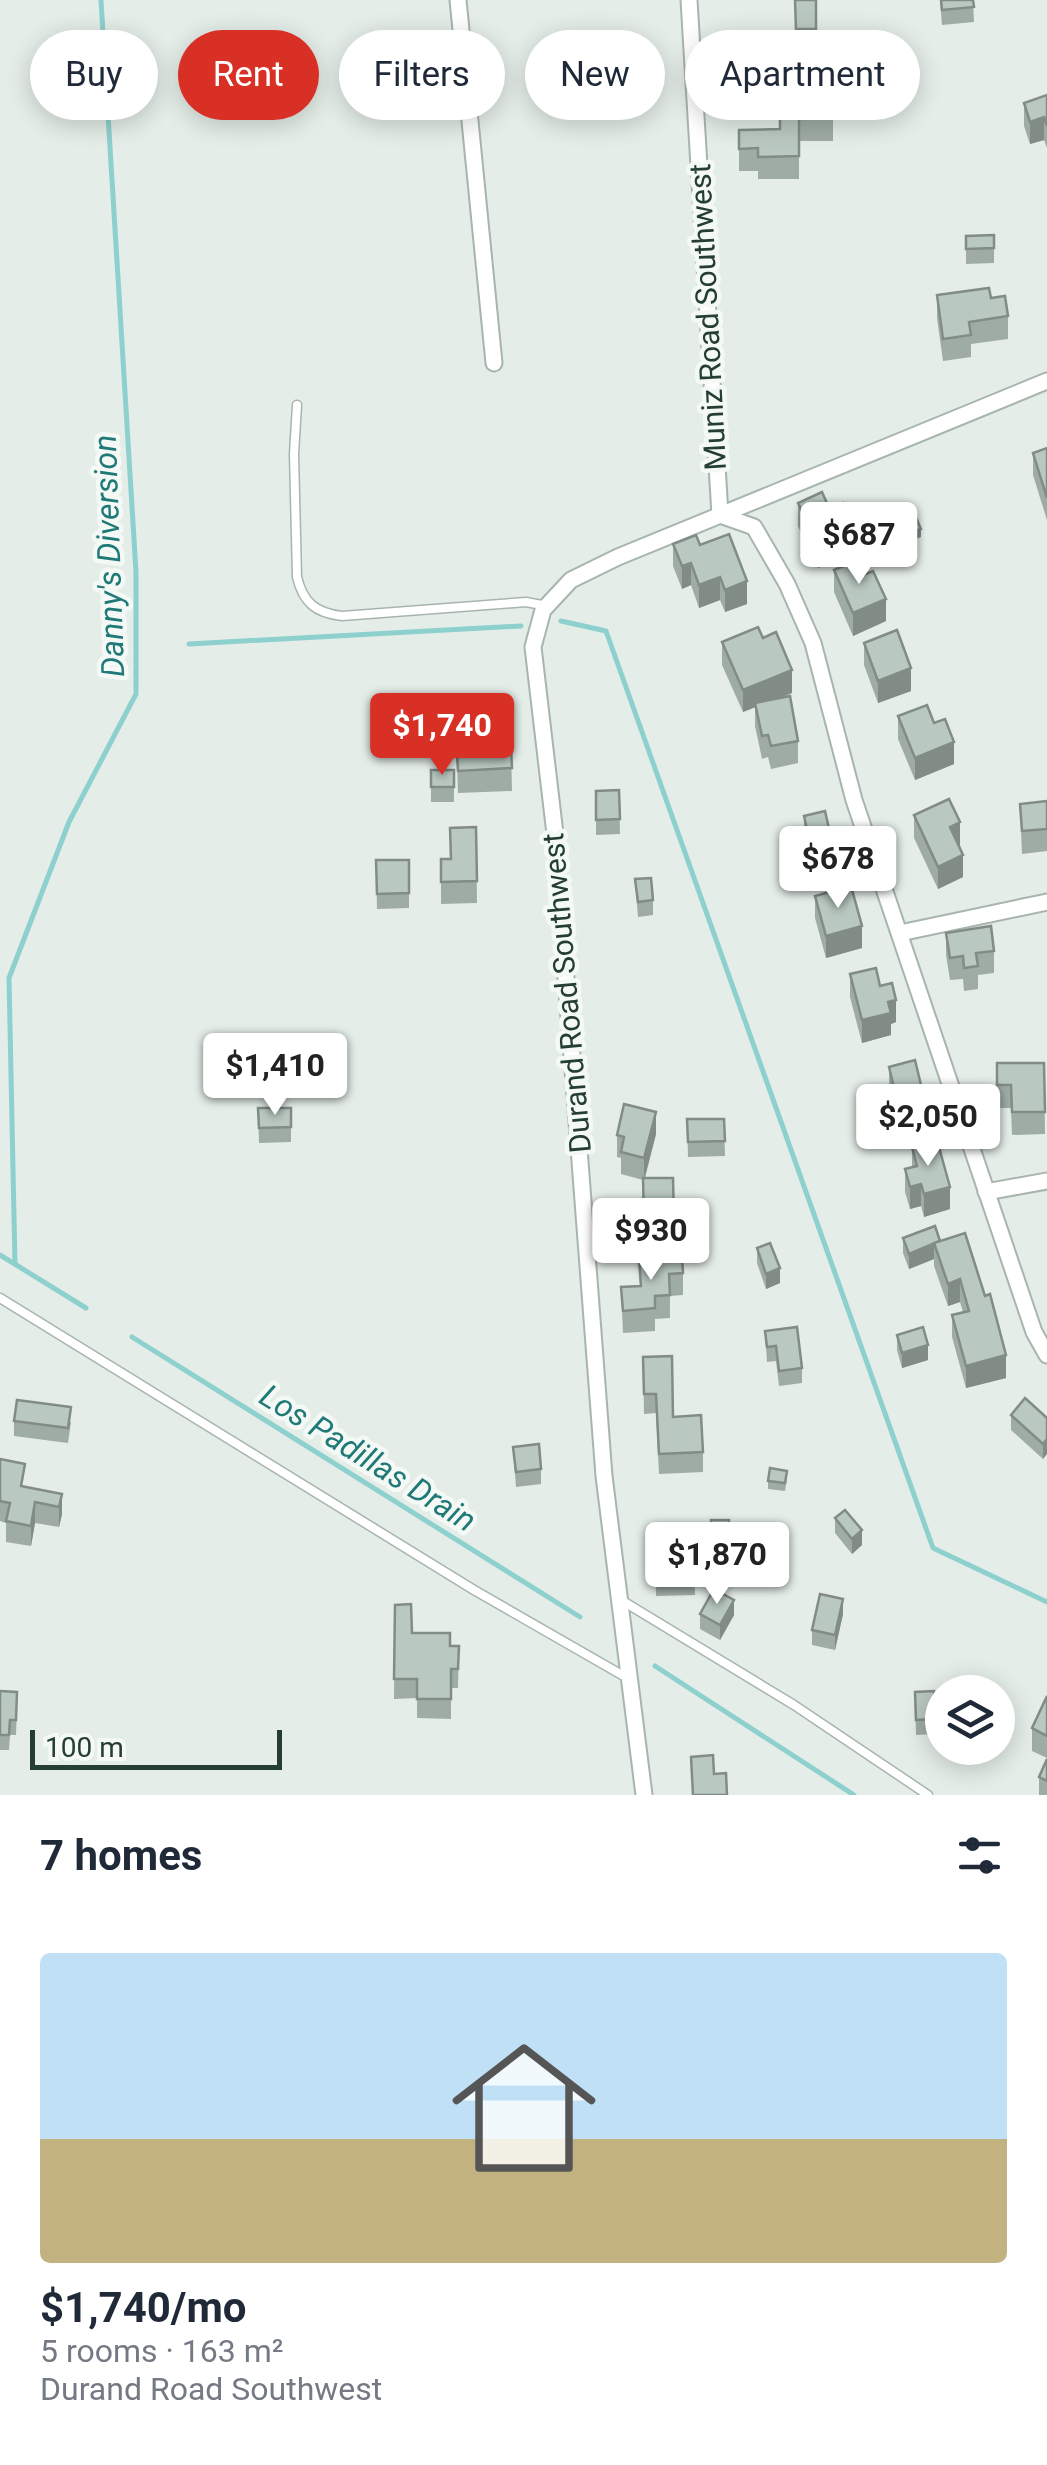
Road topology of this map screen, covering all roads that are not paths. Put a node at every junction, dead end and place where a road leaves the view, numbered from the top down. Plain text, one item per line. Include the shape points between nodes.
1 (458, 0) edge
2 (689, 0) edge
3 (494, 363) dead end
4 (1047, 381) edge
5 (297, 404) dead end
6 (720, 515) junction
7 (545, 608) junction
8 (1047, 902) edge
9 (900, 933) junction
10 (1047, 1181) edge
11 (986, 1192) junction
12 (0, 1298) edge
13 (1047, 1355) edge
14 (621, 1600) junction
15 (630, 1680) junction
16 (644, 1795) edge
17 (928, 1795) edge

1 - 3 street
2 - 6 street, Muniz Road Southwest
4 - 6 street
5 - 7 lane via 298,577 314,607 342,616 526,602
6 - 7 street via 570,580
6 - 9 street via 754,526 807,628 854,800
7 - 14 street, Durand Road Southwest via 534,647 555,834 604,1476
8 - 9 street
9 - 11 street
10 - 11 street
11 - 13 street
12 - 15 lane
14 - 15 street, Durand Road Southwest
14 - 17 lane
15 - 16 street, Durand Road Southwest

